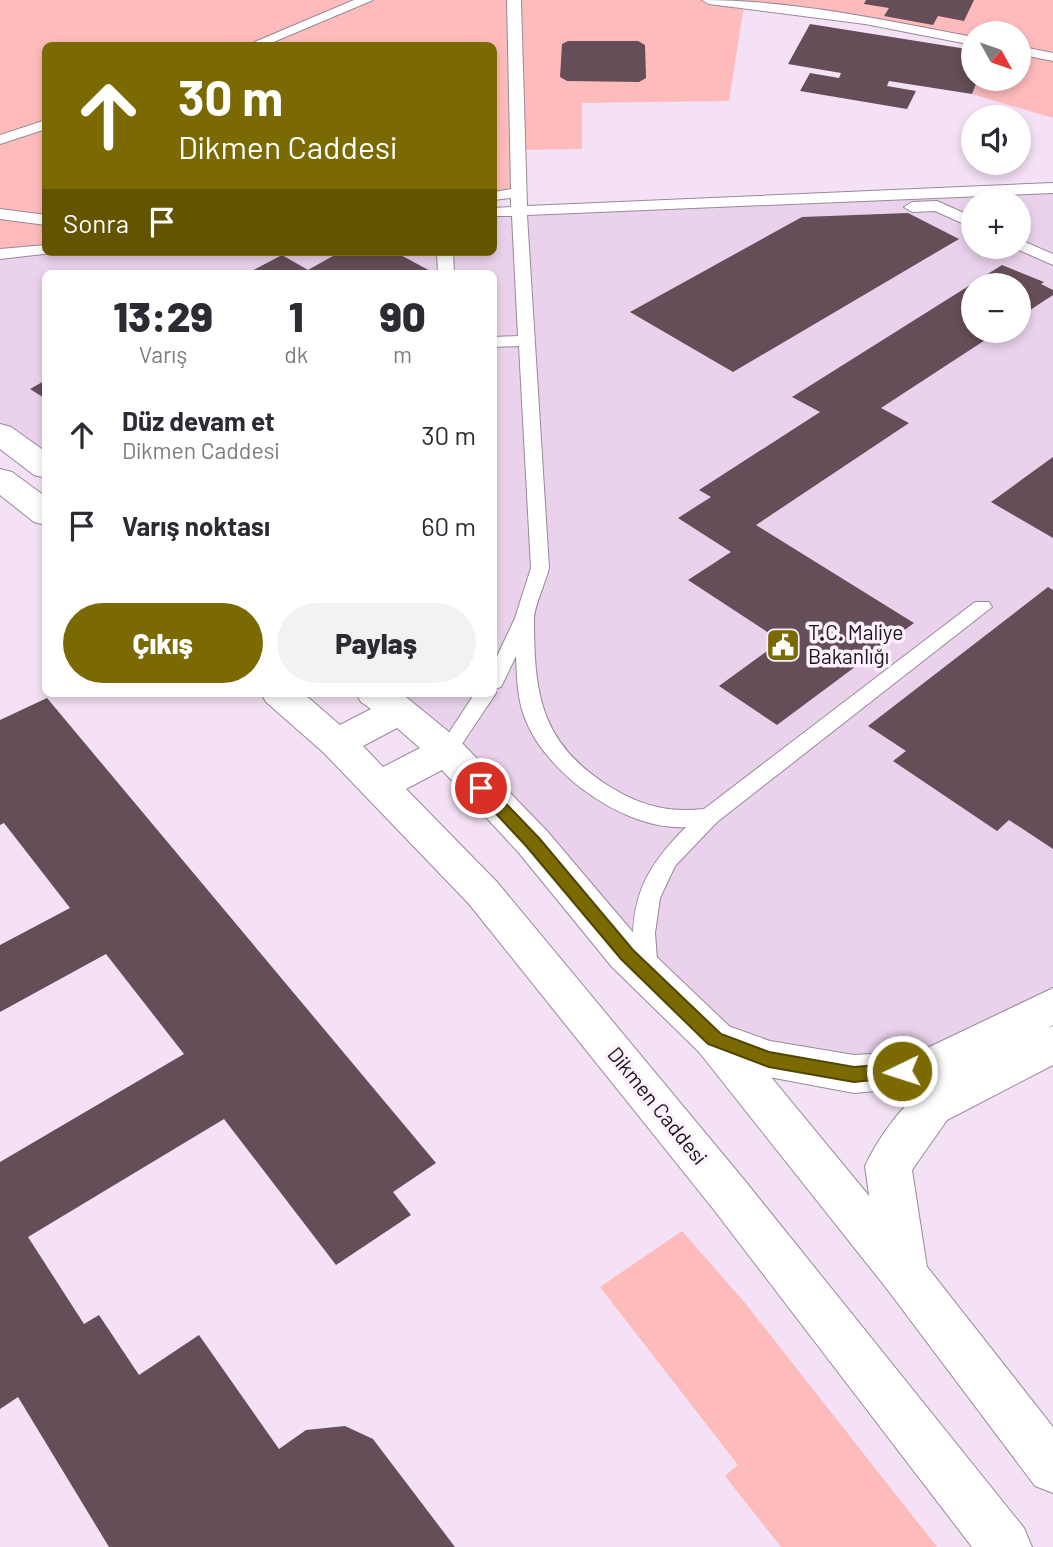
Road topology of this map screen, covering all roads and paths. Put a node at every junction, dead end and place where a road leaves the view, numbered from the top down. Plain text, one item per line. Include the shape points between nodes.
1 (366, 0) edge
2 (514, 0) edge
3 (709, 0) edge
4 (843, 0) edge
5 (833, 16) junction
6 (961, 39) edge
7 (261, 42) edge
8 (1031, 53) edge
9 (1053, 57) edge
10 (42, 125) edge
11 (0, 141) edge
12 (1053, 188) edge
13 (497, 197) edge
14 (519, 209) junction
15 (497, 212) edge
16 (0, 214) edge
17 (961, 217) edge
18 (42, 219) edge
19 (42, 250) edge
20 (1031, 250) edge
21 (0, 254) edge
22 (1053, 260) edge
23 (527, 341) junction
24 (497, 342) edge
25 (0, 434) edge
26 (42, 465) edge
27 (0, 479) edge
28 (42, 511) edge
29 (982, 607) dead end
30 (526, 618) junction
31 (497, 676) edge
32 (284, 697) edge
33 (483, 697) edge
34 (387, 701) edge
35 (338, 743) junction
36 (447, 751) junction
37 (379, 786) junction
38 (709, 816) junction
39 (646, 974) junction
40 (1053, 1005) edge
41 (714, 1039) junction
42 (1053, 1044) edge
43 (904, 1274) junction
44 (1053, 1468) edge
45 (1005, 1547) edge

1 - 7 lane
2 - 14 lane
3 - 5 lane
4 - 5 lane
5 - 6 lane
8 - 9 lane
10 - 11 lane
12 - 14 lane
13 - 14 lane
14 - 15 lane
14 - 17 lane via 937,206
14 - 23 lane
16 - 18 lane
19 - 21 lane
20 - 22 lane
23 - 24 lane
23 - 30 lane via 540,568
25 - 26 main road
27 - 28 main road
29 - 38 lane
30 - 31 lane
30 - 38 lane via 528,688 540,729 566,762 596,787 633,808 673,819
32 - 35 main road, Dikmen Caddesi
33 - 36 lane
34 - 35 main road
34 - 36 main road
35 - 37 main road, Dikmen Caddesi
36 - 37 main road
36 - 39 main road via 533,842
37 - 45 main road, Dikmen Caddesi via 483,893 730,1196
38 - 39 lane via 666,861 649,898
39 - 41 main road
40 - 41 main road via 926,1069 854,1074 769,1059
41 - 43 main road
42 - 43 main road via 931,1107 888,1166
43 - 44 main road

